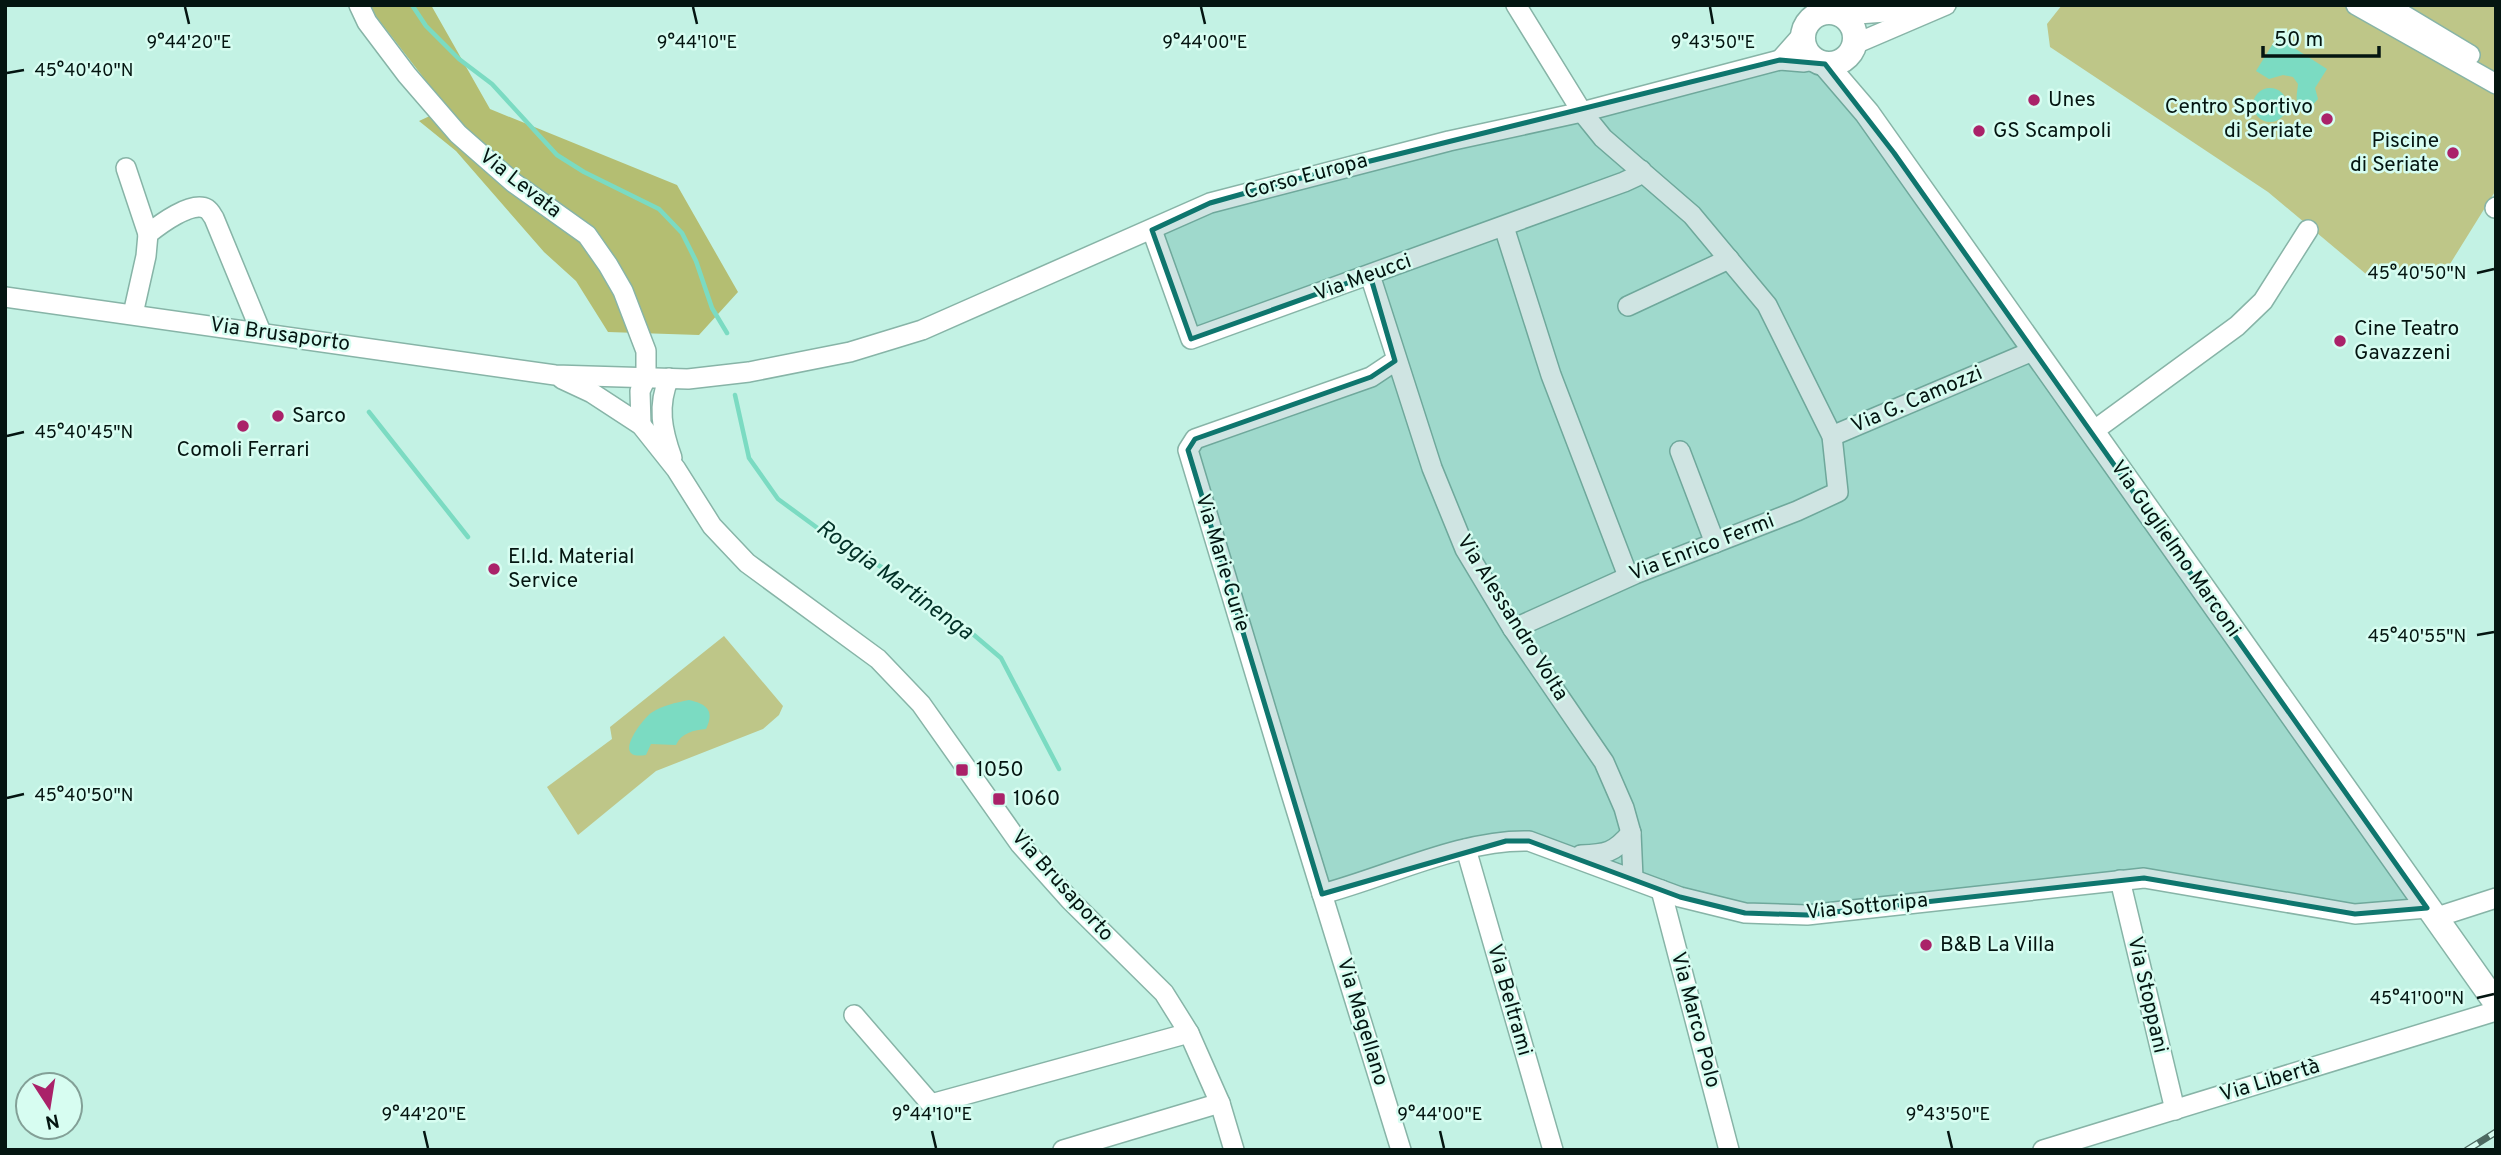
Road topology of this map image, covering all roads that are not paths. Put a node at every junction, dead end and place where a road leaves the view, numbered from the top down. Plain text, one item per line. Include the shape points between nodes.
1 (359, 5) edge
2 (1516, 5) edge
3 (1915, 5) edge
4 (1946, 5) edge
5 (2356, 5) edge
6 (2387, 5) edge
7 (1815, 16) edge
8 (1853, 48) junction
9 (1780, 60) junction
10 (1820, 62) junction
11 (2496, 70) edge
12 (2496, 84) edge
13 (1854, 95) junction
14 (1582, 112) junction
15 (126, 167) dead end
16 (1641, 170) junction
17 (1504, 227) junction
18 (1153, 230) junction
19 (2308, 230) dead end
20 (148, 234) junction
21 (1729, 259) junction
22 (1370, 275) junction
23 (5, 297) edge
24 (1628, 306) dead end
25 (133, 314) junction
26 (261, 332) junction
27 (2035, 350) junction
28 (850, 352) joint
29 (1395, 361) junction
30 (555, 375) junction
31 (646, 378) junction
32 (669, 378) junction
33 (641, 425) junction
34 (2092, 432) junction
35 (1832, 436) junction
36 (1680, 452) dead end
37 (676, 469) junction
38 (1715, 543) junction
39 (1628, 576) junction
40 (1513, 629) junction
41 (1631, 833) junction
42 (1466, 849) junction
43 (1573, 856) junction
44 (1633, 878) junction
45 (2120, 880) junction
46 (1661, 890) junction
47 (1322, 894) junction
48 (2496, 898) edge
49 (2431, 913) junction
50 (2496, 1003) edge
51 (2496, 1011) edge
52 (854, 1016) dead end
53 (1189, 1033) junction
54 (1220, 1103) junction
55 (2175, 1110) junction
56 (1100, 1145) edge
57 (1063, 1150) edge
58 (1234, 1150) edge
59 (1401, 1150) edge
60 (1553, 1150) edge
61 (1729, 1150) edge
62 (2043, 1150) edge

1 - 31 street, Via Levata via 407,75 458,134 514,183 587,235 623,291 643,337
2 - 14 street, Via G. Camozzi
3 - 7 street via 1886,12
4 - 8 street, Corso Europa
5 - 12 street
6 - 11 street
7 - 8 main road via 1854,29
7 - 9 street
7 - 10 main road via 1806,51
8 - 10 main road, Corso Europa via 1841,61
8 - 13 main road
9 - 10 street, Corso Europa
9 - 14 street, Corso Europa
10 - 13 main road, Via Guglielmo Marconi
13 - 27 main road, Via Guglielmo Marconi
14 - 16 street, Via G. Camozzi via 1602,138
14 - 18 street, Corso Europa via 1285,182 1210,203
15 - 20 street
16 - 17 street, Via Meucci via 1624,183
16 - 21 street, Via G. Camozzi via 1692,215
17 - 22 street, Via Meucci
17 - 39 street via 1551,375
18 - 22 street, Via Meucci via 1191,340
18 - 28 street, Corso Europa via 922,330
19 - 34 street via 2263,301 2237,326
20 - 25 street
20 - 26 street via 173,215 197,206 207,209
21 - 24 street
21 - 35 street, Via G. Camozzi via 1767,305
22 - 29 street, Via Alessandro Volta
23 - 25 street, Via Brusaporto
25 - 26 street, Via Brusaporto
26 - 30 street, Via Brusaporto
27 - 34 main road, Via Guglielmo Marconi
27 - 35 street, Via G. Camozzi
28 - 32 street, Via Brusaporto via 749,372
29 - 40 street, Via Alessandro Volta via 1465,549
29 - 47 street, Via Marie Curie via 1371,377 1195,439 1188,450
30 - 31 street, Via Brusaporto
30 - 33 street, Via Brusaporto
31 - 32 street, Via Brusaporto
31 - 33 street via 640,391
32 - 37 street, Via Brusaporto via 660,411
33 - 37 street, Via Brusaporto
34 - 49 main road, Via Guglielmo Marconi
35 - 38 street, Via Enrico Fermi via 1838,492
36 - 38 street
37 - 53 street, Via Brusaporto via 712,526 747,563 878,659 921,704 1020,844 1164,993
38 - 39 street, Via Enrico Fermi
39 - 40 street, Via Enrico Fermi
40 - 41 street, Via Alessandro Volta via 1604,762
41 - 43 street via 1613,851
41 - 44 street, Via Alessandro Volta
42 - 43 street, Via Sottoripa via 1506,841 1529,842
42 - 47 street, Via Sottoripa
42 - 60 street, Via Beltrami
43 - 44 street, Via Sottoripa
44 - 46 street, Via Sottoripa
45 - 46 street, Via Sottoripa via 1807,915 1745,913
45 - 49 street, Via Sottoripa via 2144,878 2355,914
45 - 55 street, Via Stoppani
46 - 61 street, Via Marco Polo
47 - 59 street, Via Magellano
48 - 49 street, Via Sottoripa
49 - 50 main road, Via Guglielmo Marconi
51 - 55 street, Via Libertà
52 - 53 street via 931,1104
53 - 54 street, Via Brusaporto
54 - 56 street
54 - 58 street, Via Brusaporto
55 - 62 street, Via Libertà
56 - 57 street

